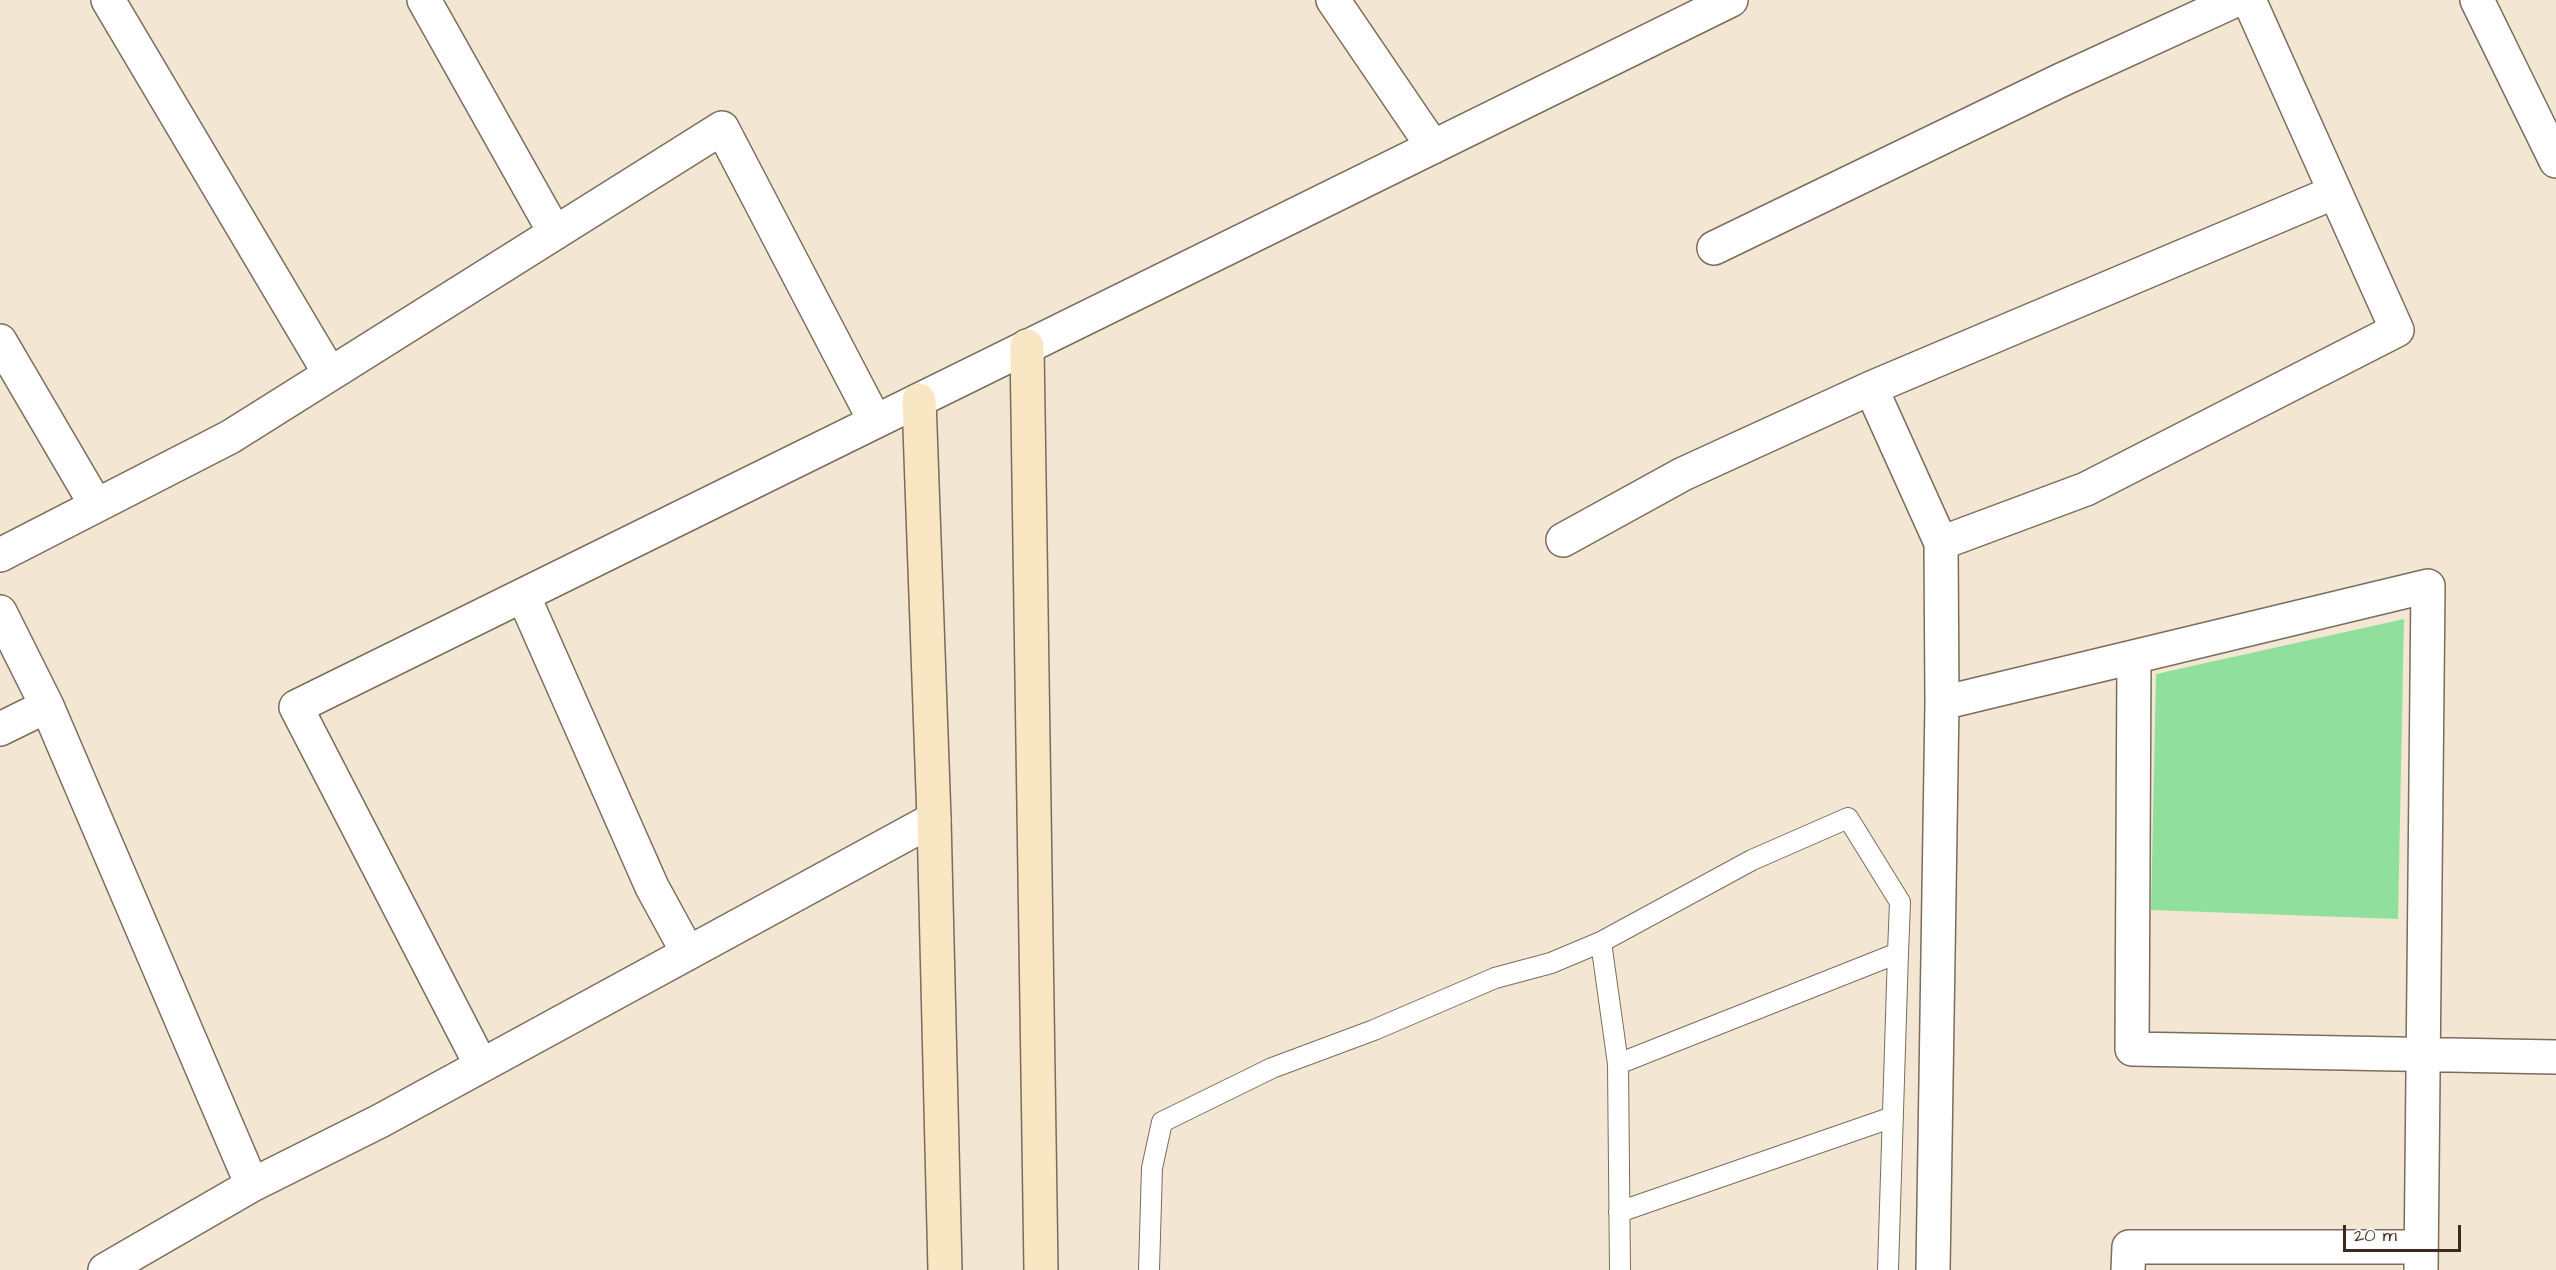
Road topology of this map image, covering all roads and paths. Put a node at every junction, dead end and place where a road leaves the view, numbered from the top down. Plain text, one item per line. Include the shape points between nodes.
1 (108, 0) edge
2 (424, 0) edge
3 (1334, 0) edge
4 (1731, 0) edge
5 (2236, 0) edge
6 (2249, 0) edge
7 (2477, 0) edge
8 (1433, 147) junction
9 (2556, 162) edge
10 (2335, 192) junction
11 (555, 233) junction
12 (1714, 248) dead end
13 (0, 341) edge
14 (1027, 346) junction
15 (330, 374) junction
16 (1870, 388) junction
17 (919, 400) junction
18 (875, 421) junction
19 (96, 506) junction
20 (1563, 540) dead end
21 (1941, 543) junction
22 (0, 555) edge
23 (523, 595) junction
24 (0, 612) edge
25 (2134, 657) junction
26 (1942, 703) junction
27 (47, 706) junction
28 (0, 729) edge
29 (934, 819) junction
30 (1601, 942) junction
31 (1899, 952) junction
32 (688, 953) junction
33 (2423, 1055) junction
34 (2556, 1058) edge
35 (1618, 1064) junction
36 (481, 1065) junction
37 (1893, 1118) junction
38 (252, 1185) junction
39 (1619, 1212) junction
40 (2421, 1258) edge
41 (105, 1270) edge
42 (945, 1270) edge
43 (1041, 1270) edge
44 (1149, 1270) edge
45 (1620, 1270) edge
46 (1888, 1270) edge
47 (1933, 1270) edge
48 (2128, 1270) edge

1 - 15 street
2 - 11 street
3 - 8 street
4 - 8 street
5 - 12 street
6 - 10 street
7 - 9 street
8 - 14 street
10 - 16 street
10 - 21 street via 2397,330 2086,489
11 - 15 street
11 - 18 street via 722,128
13 - 19 street
14 - 17 street
14 - 43 street
15 - 19 street via 230,437
16 - 20 street via 1683,474
16 - 21 street
17 - 18 street
17 - 29 street
18 - 23 street
19 - 22 street
21 - 26 street
23 - 32 street via 652,887
23 - 36 street via 296,707
24 - 27 street
25 - 26 street
25 - 33 street via 2132,1049
25 - 33 street via 2428,586
26 - 47 street
27 - 28 street
27 - 38 street
29 - 32 street
29 - 42 street
30 - 31 lane via 1752,860 1848,818 1900,902
30 - 35 lane
30 - 44 lane via 1551,963 1495,978 1272,1068 1162,1122 1152,1168
31 - 35 lane
31 - 37 lane
32 - 36 street
33 - 34 street
33 - 40 street
35 - 39 lane
36 - 38 street
37 - 39 lane
37 - 46 lane
38 - 41 street
39 - 45 lane
40 - 48 street via 2129,1247

